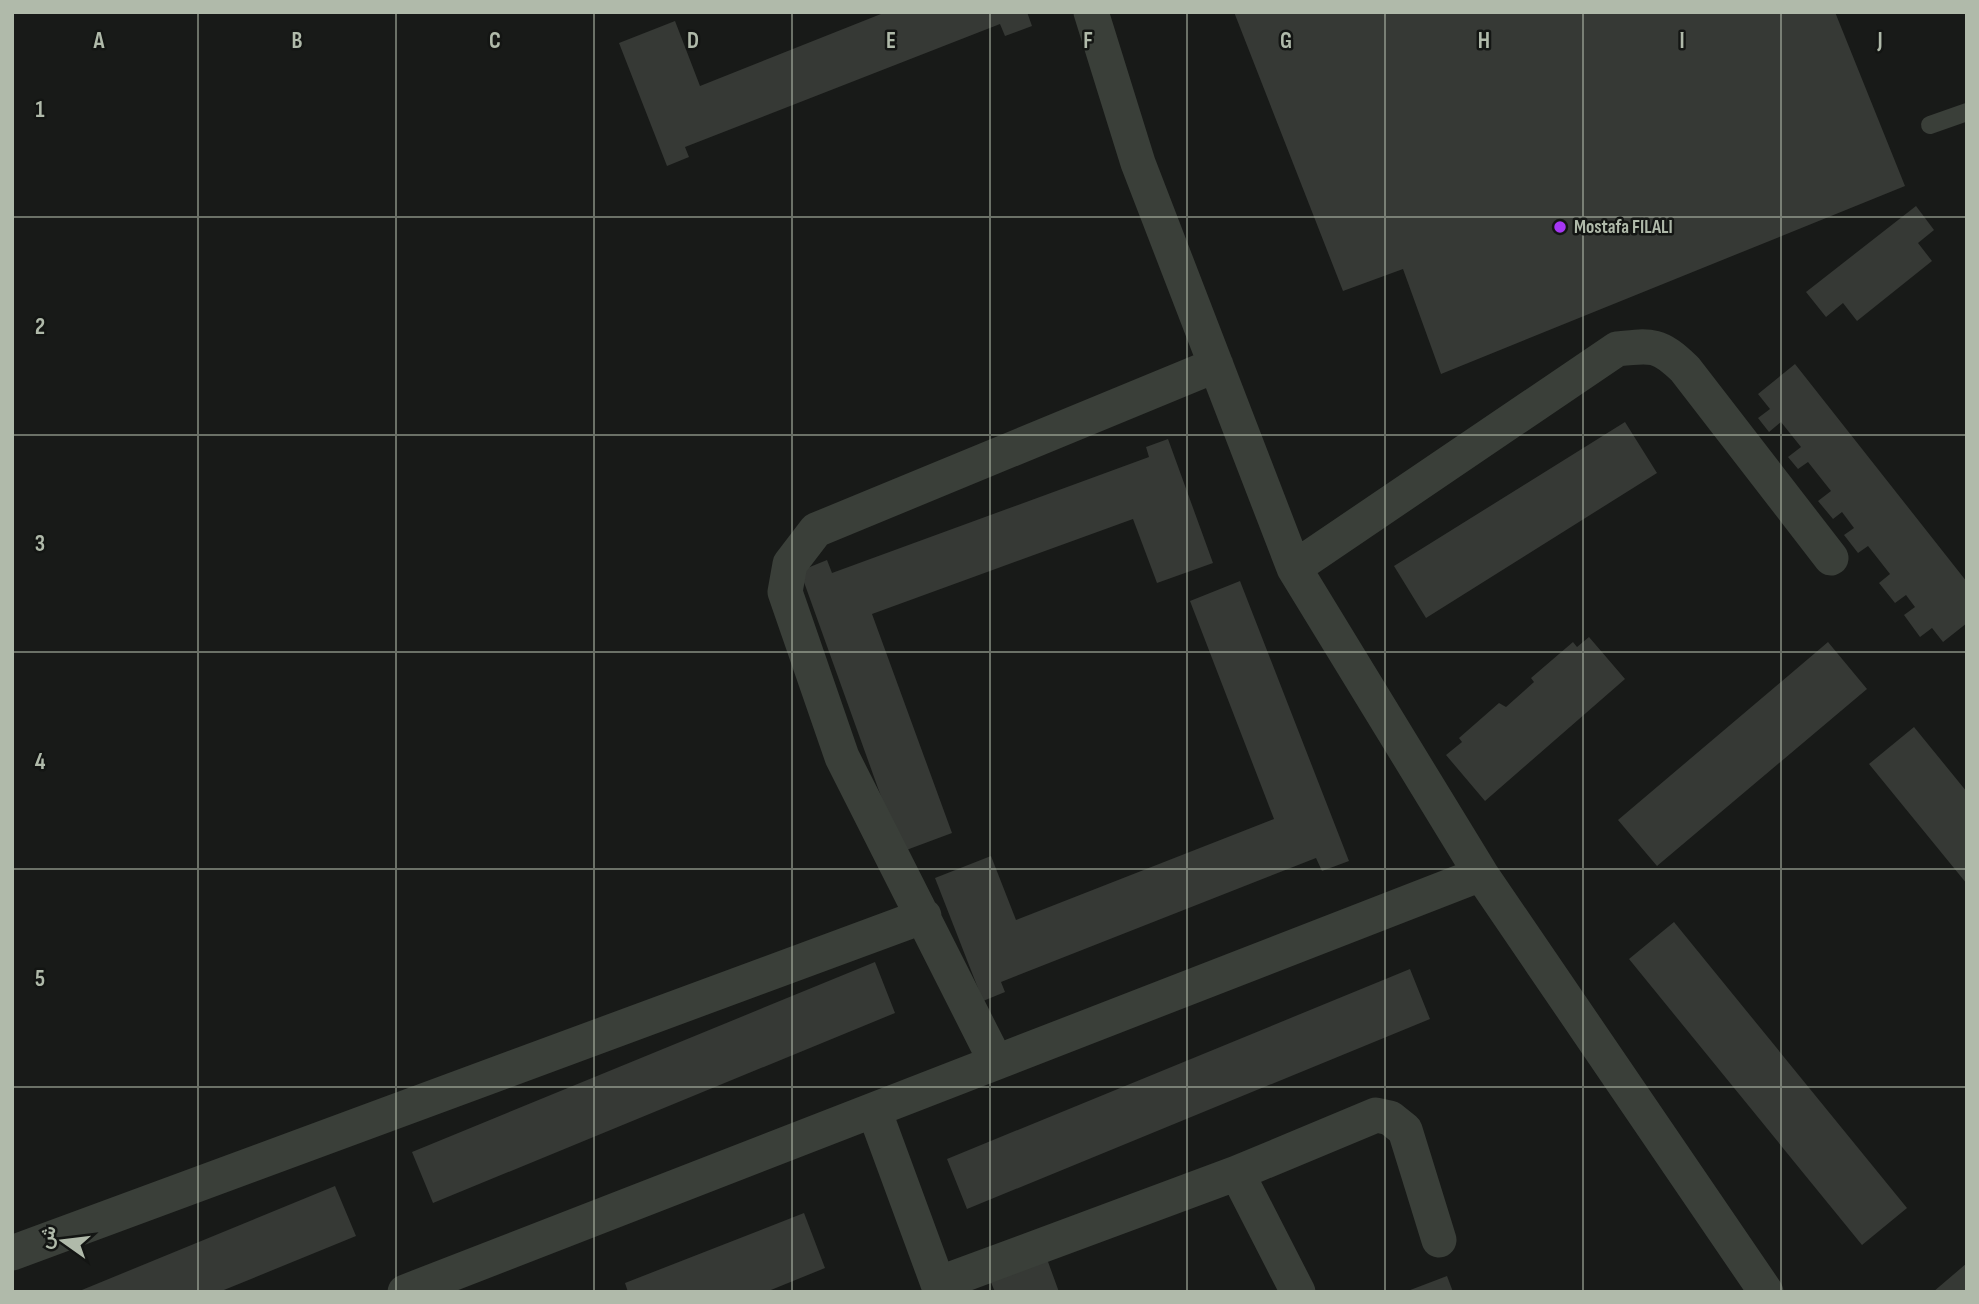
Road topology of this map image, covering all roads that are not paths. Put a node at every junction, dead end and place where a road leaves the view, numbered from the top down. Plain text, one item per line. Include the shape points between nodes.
1 (1091, 12) edge
2 (1967, 112) edge
3 (1930, 125) dead end
4 (1216, 365) junction
5 (1831, 558) dead end
6 (1294, 568) junction
7 (1481, 874) junction
8 (924, 916) junction
9 (996, 1062) junction
10 (874, 1110) junction
11 (1237, 1173) junction
12 (1439, 1240) dead end
13 (12, 1253) edge
14 (940, 1288) edge
15 (405, 1292) edge
16 (1298, 1292) edge
17 (1766, 1292) edge

1 - 4 street via 1138,163
2 - 3 lane
4 - 6 street
4 - 8 street via 816,530 790,564 785,592 842,757
5 - 6 street via 1685,369 1665,350 1647,345 1618,349
6 - 7 street
7 - 9 street
7 - 17 street
8 - 9 street
8 - 13 street
9 - 10 street
10 - 14 street
10 - 15 street
11 - 12 street via 1376,1115 1390,1118 1405,1130
11 - 14 street
11 - 16 street

